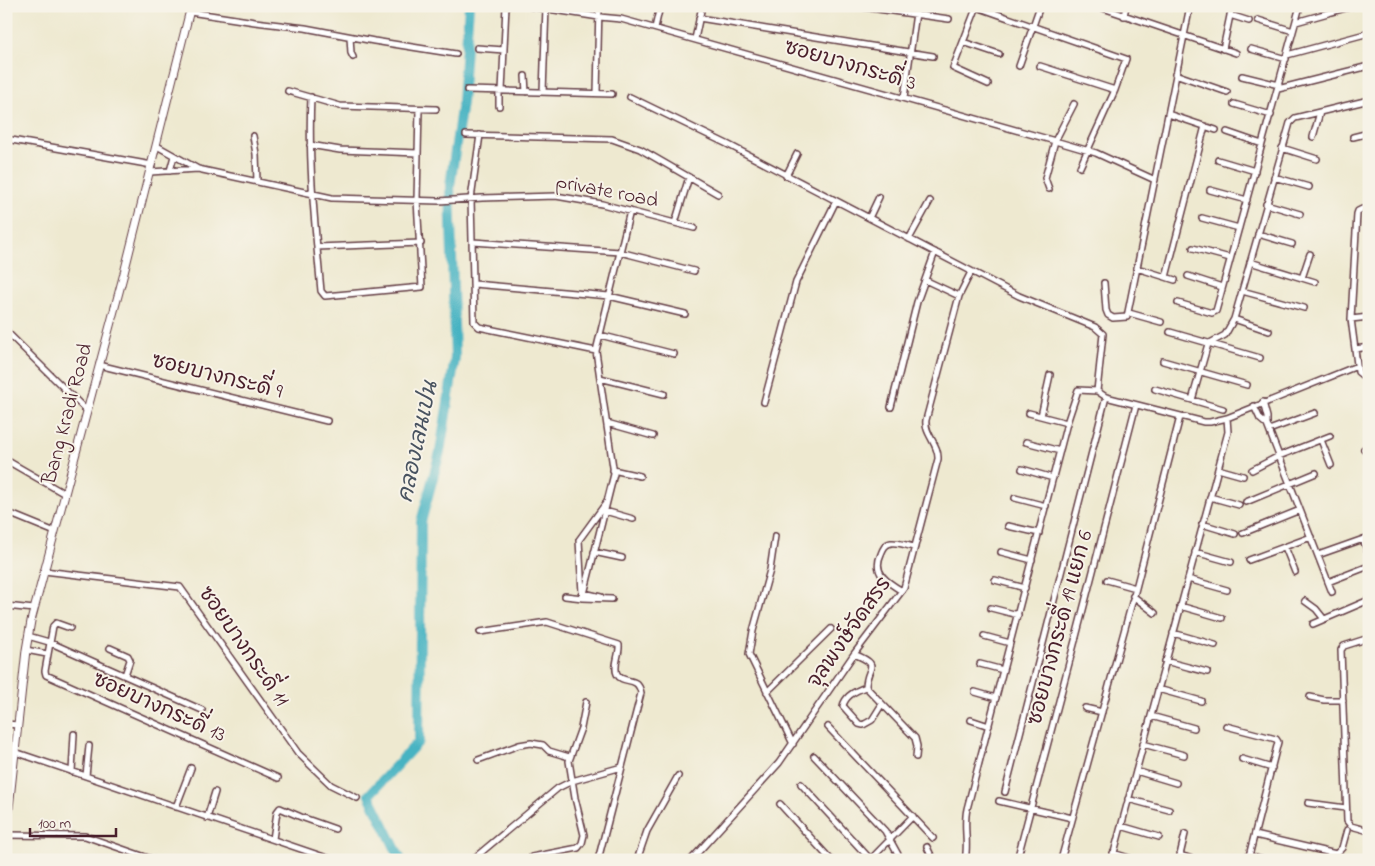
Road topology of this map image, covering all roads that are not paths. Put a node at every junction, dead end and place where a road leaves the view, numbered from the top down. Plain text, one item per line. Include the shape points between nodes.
1 (506, 6) edge
2 (529, 6) edge
3 (599, 6) edge
4 (660, 6) edge
5 (702, 6) edge
6 (856, 6) edge
7 (917, 6) edge
8 (977, 6) edge
9 (1040, 6) edge
10 (1097, 6) edge
11 (1126, 6) edge
12 (1190, 6) edge
13 (1232, 6) edge
14 (1300, 6) edge
15 (1352, 6) edge
16 (546, 8) edge
17 (191, 9) edge
18 (916, 14) junction
19 (1230, 15) junction
20 (1124, 16) junction
21 (599, 17) junction
22 (699, 18) junction
23 (949, 19) dead end
24 (1258, 20) dead end
25 (1249, 21) dead end
26 (1296, 22) junction
27 (1033, 25) junction
28 (655, 28) junction
29 (1293, 31) junction
30 (1369, 33) edge
31 (1182, 36) junction
32 (350, 37) junction
33 (695, 39) junction
34 (963, 42) junction
35 (477, 48) dead end
36 (1223, 49) junction
37 (1251, 49) dead end
38 (504, 50) junction
39 (911, 53) junction
40 (1236, 53) dead end
41 (456, 54) dead end
42 (999, 54) dead end
43 (933, 56) dead end
44 (1286, 57) junction
45 (353, 58) dead end
46 (1019, 66) dead end
47 (1040, 66) dead end
48 (1369, 66) edge
49 (1175, 74) junction
50 (525, 76) dead end
51 (1242, 76) dead end
52 (988, 84) dead end
53 (1278, 87) junction
54 (467, 90) dead end
55 (1115, 90) junction
56 (288, 91) dead end
57 (500, 91) junction
58 (526, 92) junction
59 (543, 92) junction
60 (1227, 92) dead end
61 (597, 93) junction
62 (612, 94) dead end
63 (311, 97) junction
64 (630, 98) dead end
65 (904, 98) junction
66 (1369, 100) edge
67 (1074, 104) dead end
68 (1234, 104) dead end
69 (499, 106) dead end
70 (419, 109) junction
71 (436, 109) dead end
72 (1320, 112) junction
73 (1168, 114) junction
74 (1271, 115) junction
75 (1205, 126) junction
76 (1216, 130) dead end
77 (1227, 132) dead end
78 (1369, 132) edge
79 (466, 135) dead end
80 (480, 135) junction
81 (253, 136) dead end
82 (1313, 137) dead end
83 (1353, 137) dead end
84 (6, 139) edge
85 (1055, 140) junction
86 (1262, 144) junction
87 (157, 146) junction
88 (310, 146) junction
89 (1282, 148) junction
90 (1088, 151) junction
91 (418, 153) junction
92 (797, 154) dead end
93 (174, 156) junction
94 (1317, 158) dead end
95 (1218, 160) dead end
96 (1080, 167) dead end
97 (151, 169) junction
98 (198, 169) junction
99 (170, 171) junction
100 (1255, 171) junction
101 (689, 176) junction
102 (786, 176) junction
103 (1274, 177) junction
104 (1155, 180) junction
105 (257, 181) junction
106 (1309, 187) dead end
107 (1050, 188) dead end
108 (1210, 190) dead end
109 (312, 192) junction
110 (718, 194) dead end
111 (879, 197) dead end
112 (471, 199) junction
113 (417, 200) junction
114 (1247, 200) junction
115 (836, 201) junction
116 (930, 201) dead end
117 (1266, 204) junction
118 (1369, 210) edge
119 (630, 211) junction
120 (1300, 214) dead end
121 (869, 218) junction
122 (1202, 218) dead end
123 (674, 223) junction
124 (694, 228) dead end
125 (1239, 228) junction
126 (1258, 234) junction
127 (909, 239) junction
128 (421, 242) junction
129 (473, 242) junction
130 (1292, 244) dead end
131 (317, 247) junction
132 (1193, 248) dead end
133 (620, 252) junction
134 (935, 252) junction
135 (1310, 254) dead end
136 (1230, 258) junction
137 (1250, 262) junction
138 (1137, 268) junction
139 (694, 271) dead end
140 (971, 272) junction
141 (1188, 276) dead end
142 (1166, 277) junction
143 (1302, 278) junction
144 (924, 280) junction
145 (1175, 280) dead end
146 (1315, 282) dead end
147 (1104, 283) dead end
148 (474, 284) junction
149 (1222, 287) junction
150 (1242, 291) junction
151 (610, 296) junction
152 (959, 296) junction
153 (1178, 304) dead end
154 (1304, 308) dead end
155 (685, 314) dead end
156 (1129, 314) junction
157 (1369, 317) edge
158 (1351, 319) junction
159 (1234, 320) junction
160 (1161, 322) dead end
161 (6, 331) edge
162 (1269, 331) dead end
163 (1170, 332) dead end
164 (600, 335) junction
165 (1208, 344) junction
166 (1369, 347) edge
167 (1355, 349) junction
168 (596, 351) junction
169 (674, 354) dead end
170 (1260, 358) dead end
171 (1163, 361) dead end
172 (99, 364) junction
173 (1357, 366) junction
174 (1200, 372) junction
175 (1369, 374) edge
176 (1050, 375) dead end
177 (600, 378) junction
178 (1247, 385) dead end
179 (1155, 390) dead end
180 (1097, 391) junction
181 (664, 394) dead end
182 (1106, 396) junction
183 (1192, 400) junction
184 (764, 402) dead end
185 (1263, 402) junction
186 (1136, 405) junction
187 (1254, 406) junction
188 (891, 407) dead end
189 (1223, 408) dead end
190 (87, 412) junction
191 (1315, 412) dead end
192 (1030, 413) dead end
193 (1040, 416) junction
194 (1180, 417) junction
195 (1227, 418) junction
196 (326, 421) dead end
197 (1067, 423) junction
198 (607, 424) junction
199 (1268, 428) junction
200 (653, 436) dead end
201 (1330, 436) dead end
202 (1321, 440) junction
203 (1026, 442) dead end
204 (1060, 451) junction
205 (1279, 456) junction
206 (6, 460) edge
207 (1331, 465) dead end
208 (1022, 469) dead end
209 (1218, 469) junction
210 (613, 470) junction
211 (1252, 470) dead end
212 (1316, 473) dead end
213 (640, 476) dead end
214 (1243, 476) dead end
215 (1053, 478) junction
216 (1290, 484) junction
217 (65, 494) junction
218 (1210, 497) junction
219 (1015, 498) dead end
220 (607, 501) junction
221 (1246, 502) dead end
222 (1239, 505) dead end
223 (1046, 506) junction
224 (1300, 510) junction
225 (605, 511) junction
226 (6, 512) edge
227 (633, 519) dead end
228 (1202, 524) junction
229 (1008, 526) dead end
230 (55, 532) junction
231 (1243, 533) dead end
232 (1039, 534) junction
233 (1235, 534) dead end
234 (775, 536) dead end
235 (1369, 536) edge
236 (1311, 537) junction
237 (1363, 539) junction
238 (915, 547) junction
239 (1285, 547) junction
240 (594, 552) junction
241 (1000, 552) dead end
242 (1195, 552) junction
243 (1318, 555) junction
244 (1369, 555) edge
245 (622, 558) dead end
246 (1032, 560) junction
247 (1249, 560) dead end
248 (1231, 562) dead end
249 (1369, 566) edge
250 (44, 571) junction
251 (1295, 572) dead end
252 (1188, 579) junction
253 (995, 580) dead end
254 (1107, 580) dead end
255 (1328, 582) junction
256 (1024, 588) junction
257 (1136, 588) junction
258 (1227, 590) dead end
259 (902, 591) junction
260 (1332, 592) dead end
261 (565, 596) dead end
262 (583, 596) junction
263 (1134, 596) junction
264 (1369, 600) edge
265 (1305, 601) dead end
266 (6, 606) edge
267 (1180, 606) junction
268 (991, 608) dead end
269 (34, 609) junction
270 (1155, 613) dead end
271 (1018, 615) junction
272 (1222, 618) dead end
273 (1324, 619) junction
274 (1313, 624) dead end
275 (70, 628) dead end
276 (831, 629) dead end
277 (480, 632) dead end
278 (1173, 634) junction
279 (28, 636) junction
280 (984, 636) dead end
281 (1369, 638) edge
282 (49, 642) junction
283 (1010, 643) junction
284 (1215, 646) dead end
285 (110, 648) dead end
286 (26, 650) junction
287 (47, 654) junction
288 (854, 654) junction
289 (1165, 661) junction
290 (980, 664) dead end
291 (1003, 670) junction
292 (1207, 672) dead end
293 (125, 675) junction
294 (866, 687) junction
295 (1158, 689) junction
296 (767, 692) junction
297 (975, 692) dead end
298 (1310, 697) dead end
299 (996, 698) junction
300 (1343, 700) junction
301 (1201, 701) dead end
302 (586, 702) dead end
303 (882, 704) junction
304 (1085, 708) dead end
305 (202, 710) dead end
306 (1102, 712) junction
307 (1151, 716) junction
308 (971, 720) dead end
309 (6, 724) edge
310 (18, 725) junction
311 (990, 726) junction
312 (1226, 726) dead end
313 (828, 727) dead end
314 (1194, 728) dead end
315 (74, 734) dead end
316 (793, 744) junction
317 (1143, 744) junction
318 (89, 746) dead end
319 (15, 752) junction
320 (1184, 755) dead end
321 (814, 756) dead end
322 (569, 757) junction
323 (916, 757) dead end
324 (1242, 759) dead end
325 (478, 760) dead end
326 (622, 767) junction
327 (190, 768) dead end
328 (1272, 768) junction
329 (1136, 771) junction
330 (72, 772) junction
331 (86, 776) junction
332 (678, 776) dead end
333 (278, 778) dead end
334 (572, 781) junction
335 (1176, 783) dead end
336 (801, 784) dead end
337 (214, 792) dead end
338 (1005, 792) dead end
339 (8, 793) edge
340 (357, 798) dead end
341 (1128, 799) junction
342 (999, 801) dead end
343 (780, 804) dead end
344 (1308, 804) dead end
345 (176, 807) junction
346 (1030, 808) junction
347 (1346, 808) junction
348 (1169, 810) dead end
349 (913, 816) junction
350 (207, 818) junction
351 (1072, 818) junction
352 (1121, 826) junction
353 (335, 828) dead end
354 (1347, 830) dead end
355 (1369, 831) edge
356 (1185, 834) dead end
357 (6, 835) edge
358 (1255, 835) junction
359 (1159, 837) dead end
360 (933, 838) dead end
361 (273, 839) junction
362 (891, 839) junction
363 (927, 847) dead end
364 (1113, 853) junction
365 (532, 857) dead end
366 (1249, 858) edge
367 (154, 860) edge
368 (333, 860) edge
369 (472, 860) edge
370 (598, 860) edge
371 (637, 860) edge
372 (691, 860) edge
373 (831, 860) edge
374 (871, 860) edge
375 (900, 860) edge
376 (932, 860) edge
377 (965, 860) edge
378 (1017, 860) edge
379 (1061, 860) edge
380 (1112, 860) edge
381 (1135, 860) edge
382 (1195, 860) edge
383 (1263, 860) edge

1 - 38 street
2 - 16 street, ซอยบางกระดี่ 3
3 - 21 street
4 - 28 street
5 - 22 street
6 - 18 street
7 - 18 street
8 - 27 street
8 - 34 street
9 - 27 street
10 - 20 street
11 - 20 street
12 - 31 street
13 - 19 street
14 - 26 street
15 - 26 street
16 - 21 street, ซอยบางกระดี่ 3
16 - 59 street
17 - 32 street
17 - 87 street, Bang Kradi Road
18 - 23 street
18 - 39 street
19 - 25 street
19 - 36 street
20 - 31 street
21 - 28 street, ซอยบางกระดี่ 3
21 - 61 street
22 - 33 street
22 - 39 street
24 - 29 street
26 - 29 street
27 - 46 street
27 - 55 street via 1124,56 1126,62
28 - 33 street, ซอยบางกระดี่ 3
29 - 44 street
30 - 44 street
31 - 36 street
31 - 49 street
32 - 41 street
32 - 45 street
33 - 65 street, ซอยบางกระดี่ 3
34 - 42 street
34 - 52 street via 953,68
35 - 38 street
36 - 40 street
37 - 44 street
38 - 57 street
39 - 43 street
39 - 65 street
44 - 53 street
47 - 55 street
48 - 53 street
49 - 60 street
49 - 73 street
50 - 58 street
51 - 53 street
53 - 74 street
54 - 57 street
55 - 90 street
56 - 63 street
57 - 58 street
57 - 69 street
58 - 59 street
59 - 61 street
61 - 62 street
63 - 70 street via 340,106
63 - 88 street
64 - 102 street
65 - 85 street, ซอยบางกระดี่ 3
66 - 72 street
67 - 85 street
68 - 74 street
70 - 71 street
70 - 91 street
72 - 82 street
72 - 89 street via 1295,118 1288,126
73 - 75 street
73 - 104 street
74 - 86 street
75 - 76 street
75 - 142 street
77 - 86 street
78 - 83 street
79 - 80 street
80 - 101 street via 612,139
80 - 112 street
81 - 105 street
84 - 97 street
85 - 90 street, ซอยบางกระดี่ 3
85 - 107 street via 1045,178
86 - 100 street
87 - 93 street
87 - 97 street, Bang Kradi Road
88 - 91 street
88 - 109 street
89 - 94 street
89 - 103 street
90 - 96 street
90 - 104 street, ซอยบางกระดี่ 3
91 - 113 street
92 - 102 street
93 - 98 street
93 - 99 street
95 - 100 street
97 - 99 street
97 - 172 street, Bang Kradi Road
98 - 99 street
98 - 105 street
100 - 114 street
101 - 110 street
101 - 123 street
102 - 115 street
103 - 106 street
103 - 117 street
104 - 138 street
105 - 109 street
108 - 114 street
109 - 113 street via 332,198
109 - 131 street
111 - 121 street
112 - 113 street, private road
112 - 119 street, private road via 556,196
112 - 129 street
113 - 128 street
114 - 125 street
115 - 121 street
115 - 184 street via 796,282
116 - 127 street
117 - 120 street
117 - 126 street
118 - 158 street via 1362,209 1357,214
119 - 123 street, private road
119 - 133 street
121 - 127 street
122 - 125 street
123 - 124 street, private road
125 - 136 street
126 - 130 street
126 - 137 street
127 - 134 street
128 - 131 street
128 - 131 street via 421,288 326,296 321,291
129 - 133 street
129 - 148 street
132 - 136 street
133 - 139 street
133 - 151 street
134 - 140 street
134 - 144 street
135 - 143 street
136 - 149 street
137 - 143 street
137 - 150 street
138 - 142 street
138 - 156 street
140 - 152 street, จุลพงษ์จัดสรร
140 - 180 street via 1099,330 1103,339
141 - 149 street
142 - 145 street
143 - 146 street
144 - 152 street
144 - 188 street
147 - 156 street via 1108,315 1113,318
148 - 151 street
148 - 168 street via 476,325
149 - 153 street via 1215,313
150 - 154 street
150 - 159 street
151 - 155 street
151 - 164 street
152 - 238 street, จุลพงษ์จัดสรร via 926,420 939,452
156 - 160 street
157 - 158 street
158 - 167 street
159 - 162 street
159 - 165 street via 1225,334
161 - 190 street
163 - 165 street
164 - 168 street
164 - 169 street
165 - 170 street
165 - 174 street
166 - 167 street
167 - 173 street
168 - 177 street
171 - 174 street
172 - 190 street, Bang Kradi Road
172 - 196 street, ซอยบางกระดี่ 9
173 - 175 street via 1360,374
173 - 185 street
174 - 178 street
174 - 183 street
176 - 193 street
177 - 181 street
177 - 198 street
179 - 183 street
180 - 182 street
180 - 197 street via 1078,390
182 - 186 street
182 - 338 street
183 - 189 street
185 - 187 street
185 - 199 street
186 - 194 street
186 - 346 street, ซอยบางกระดี่ 19 แยก 6
187 - 195 street
187 - 199 street
190 - 217 street, Bang Kradi Road
191 - 199 street
192 - 193 street
193 - 197 street
194 - 195 street via 1210,422
194 - 257 street
195 - 209 street via 1228,432
197 - 204 street
198 - 200 street
198 - 210 street
199 - 205 street
201 - 202 street
202 - 205 street
202 - 207 street
203 - 204 street
204 - 215 street
205 - 211 street
205 - 216 street
206 - 217 street
208 - 215 street
209 - 214 street
209 - 218 street
210 - 213 street
210 - 220 street
212 - 216 street
215 - 223 street
216 - 221 street
216 - 224 street
217 - 230 street, Bang Kradi Road
218 - 222 street
218 - 228 street
219 - 223 street
220 - 225 street
220 - 262 street via 579,540
223 - 232 street
224 - 231 street
224 - 236 street
225 - 227 street
225 - 240 street
226 - 230 street
228 - 233 street
228 - 242 street
229 - 232 street
230 - 250 street, Bang Kradi Road
232 - 246 street
234 - 296 street via 770,570 749,651
235 - 237 street
236 - 239 street
236 - 243 street
237 - 243 street
237 - 244 street
238 - 259 street, จุลพงษ์จัดสรร
238 - 259 street via 889,543 878,562 878,569 886,580
239 - 247 street
239 - 251 street
240 - 245 street
240 - 262 street
241 - 246 street
242 - 248 street
242 - 252 street
243 - 255 street
246 - 256 street
249 - 255 street
250 - 269 street, Bang Kradi Road
250 - 340 street, ซอยบางกระดี่ 11 via 180,587 298,753 331,785
252 - 258 street
252 - 267 street
253 - 256 street
254 - 257 street
255 - 260 street
256 - 271 street
257 - 263 street
259 - 288 street, จุลพงษ์จัดสรร
261 - 262 street
263 - 270 street
263 - 306 street
264 - 273 street
265 - 273 street
266 - 269 street
267 - 272 street
267 - 278 street
268 - 271 street
269 - 279 street, Bang Kradi Road
271 - 283 street
273 - 274 street
275 - 282 street, ซอยบางกระดี่ 13 via 56,623
276 - 296 street
277 - 326 street via 547,622 619,645 617,674 640,688
278 - 284 street
278 - 289 street
279 - 282 street
279 - 286 street, Bang Kradi Road
280 - 283 street
281 - 300 street via 1341,650
282 - 287 street, ซอยบางกระดี่ 13
282 - 293 street
283 - 291 street
285 - 293 street via 128,656 130,660
286 - 287 street
286 - 310 street, Bang Kradi Road
287 - 333 street, ซอยบางกระดี่ 13 via 46,675
288 - 294 street via 871,663
288 - 316 street, จุลพงษ์จัดสรร
289 - 292 street
289 - 295 street
290 - 291 street
291 - 299 street
293 - 305 street
294 - 303 street
294 - 303 street via 844,700 843,706 859,724 872,720
295 - 301 street
295 - 307 street
296 - 316 street
297 - 299 street
298 - 300 street
299 - 311 street
300 - 347 street
302 - 322 street
303 - 323 street via 916,740
304 - 306 street
306 - 351 street
307 - 314 street
307 - 317 street
308 - 311 street
309 - 310 street
310 - 319 street, Bang Kradi Road
311 - 377 street via 965,818
312 - 328 street via 1276,739 1278,743
313 - 349 street
315 - 330 street
316 - 372 street, จุลพงษ์จัดสรร
317 - 320 street
317 - 329 street
318 - 331 street
319 - 330 street
319 - 339 street, Bang Kradi Road
321 - 362 street
322 - 325 street via 531,743
322 - 334 street
324 - 328 street
326 - 334 street
326 - 370 street
327 - 345 street
328 - 358 street
329 - 335 street
329 - 341 street
330 - 331 street
331 - 345 street
332 - 371 street via 647,831
334 - 365 street via 584,835 581,846
334 - 369 street via 558,788
336 - 374 street
337 - 350 street
339 - 357 street, Bang Kradi Road
341 - 348 street
341 - 352 street
342 - 346 street
343 - 373 street
344 - 347 street
345 - 350 street
346 - 351 street
346 - 378 street, ซอยบางกระดี่ 19 แยก 6
347 - 355 street via 1348,824
349 - 360 street
349 - 362 street
350 - 361 street
351 - 379 street
352 - 359 street
352 - 364 street
353 - 361 street via 280,808
354 - 358 street via 1342,848 1336,854
356 - 382 street via 1180,855
357 - 367 street via 85,836
358 - 366 street
361 - 368 street
362 - 374 street
362 - 375 street
363 - 376 street
364 - 380 street
364 - 381 street
366 - 383 street

